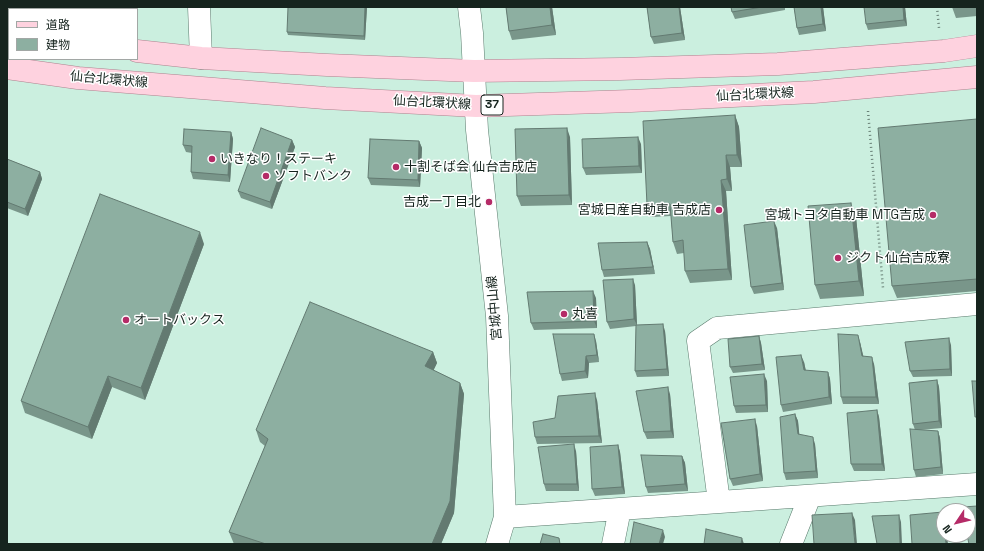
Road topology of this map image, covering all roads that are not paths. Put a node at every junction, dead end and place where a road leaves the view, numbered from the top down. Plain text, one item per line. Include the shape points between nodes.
1 (200, 7) edge
2 (469, 7) edge
3 (977, 46) edge
4 (138, 51) edge
5 (201, 58) junction
6 (7, 68) edge
7 (474, 71) junction
8 (977, 77) edge
9 (476, 106) junction
10 (977, 304) edge
11 (977, 484) edge
12 (810, 496) junction
13 (719, 502) junction
14 (620, 509) junction
15 (505, 517) junction
16 (498, 544) edge
17 (613, 544) edge
18 (791, 544) edge

1 - 5 street
2 - 7 street, 宮城中山線
3 - 7 main road via 944,51 778,64
4 - 5 main road
5 - 7 main road
6 - 9 main road, 仙台北環状線 / 37 via 78,78 325,98
7 - 9 street, 宮城中山線
8 - 9 main road, 仙台北環状線 / 37 via 814,92
9 - 15 street, 宮城中山線 via 497,316
10 - 13 street via 717,328 698,341
11 - 12 street
12 - 13 street
12 - 18 street
13 - 14 street
14 - 15 street
14 - 17 street
15 - 16 street, 宮城中山線

